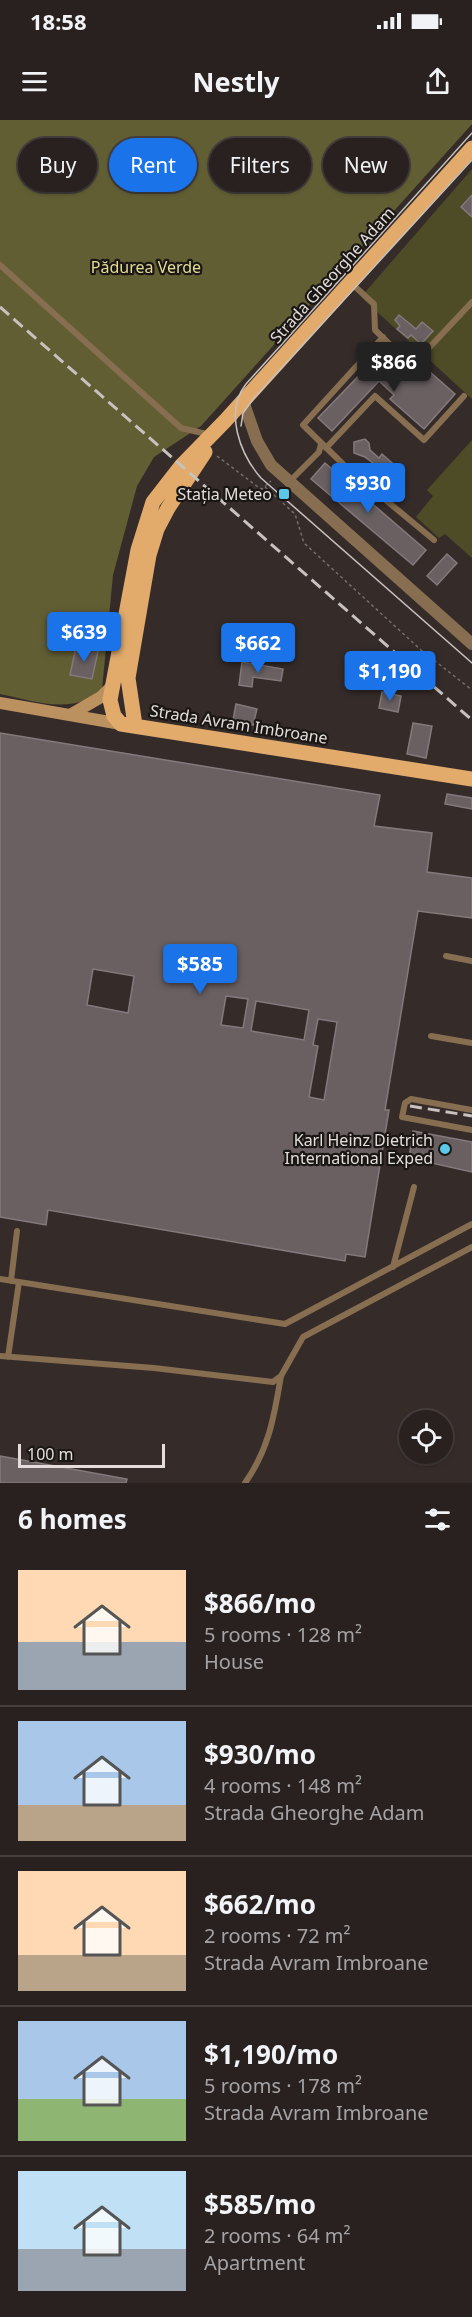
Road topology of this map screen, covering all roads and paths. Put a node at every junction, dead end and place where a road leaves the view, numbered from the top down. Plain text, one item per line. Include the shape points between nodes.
1 (472, 148) edge
2 (0, 265) edge
3 (350, 282) junction
4 (472, 302) edge
5 (382, 337) junction
6 (464, 396) dead end
7 (243, 401) junction
8 (209, 442) junction
9 (323, 446) junction
10 (279, 473) junction
11 (289, 482) junction
12 (265, 487) junction
13 (434, 540) dead end
14 (472, 644) edge
15 (113, 685) junction
16 (472, 690) edge
17 (0, 703) edge
18 (69, 716) junction
19 (128, 725) junction
20 (472, 779) edge
21 (446, 956) dead end
22 (472, 961) edge
23 (431, 1036) dead end
24 (472, 1043) edge
25 (472, 1110) edge
26 (472, 1130) edge
27 (414, 1187) dead end
28 (472, 1224) edge
29 (17, 1231) dead end
30 (472, 1247) edge
31 (393, 1267) junction
32 (0, 1279) edge
33 (11, 1281) junction
34 (19, 1282) junction
35 (0, 1356) edge
36 (8, 1357) junction
37 (281, 1377) junction
38 (245, 1483) edge

1 - 3 main road, Strada Gheorghe Adam
2 - 8 lane via 181,428
3 - 5 lane via 374,304 375,330
3 - 7 main road, Strada Gheorghe Adam
4 - 5 lane via 412,366
5 - 9 lane via 304,423
6 - 9 lane via 424,440 375,396
7 - 8 main road, Strada Gheorghe Adam
7 - 10 street via 263,453
8 - 12 path via 258,487
8 - 15 main road, Strada Gheorghe Adam via 181,466 153,502 144,524
8 - 19 main road, Strada Gheorghe Adam via 168,507 149,555 128,678
9 - 11 lane
9 - 13 lane
10 - 11 street
10 - 12 path
11 - 14 street
12 - 16 path via 295,514 304,543 421,650
15 - 18 main road
15 - 19 main road, Strada Gheorghe Adam via 110,700 114,716
17 - 18 main road, Strada Avram Imbroane
18 - 19 main road, Strada Avram Imbroane
19 - 20 main road, Strada Avram Imbroane
21 - 22 lane
23 - 24 lane
25 - 26 lane via 411,1099 405,1103 402,1117
27 - 31 lane
28 - 31 lane
29 - 33 lane
30 - 37 lane via 303,1337
31 - 34 lane via 285,1324
32 - 33 lane
33 - 34 lane
34 - 36 lane
35 - 36 lane
36 - 37 lane via 273,1382
37 - 38 lane via 268,1441 261,1461

